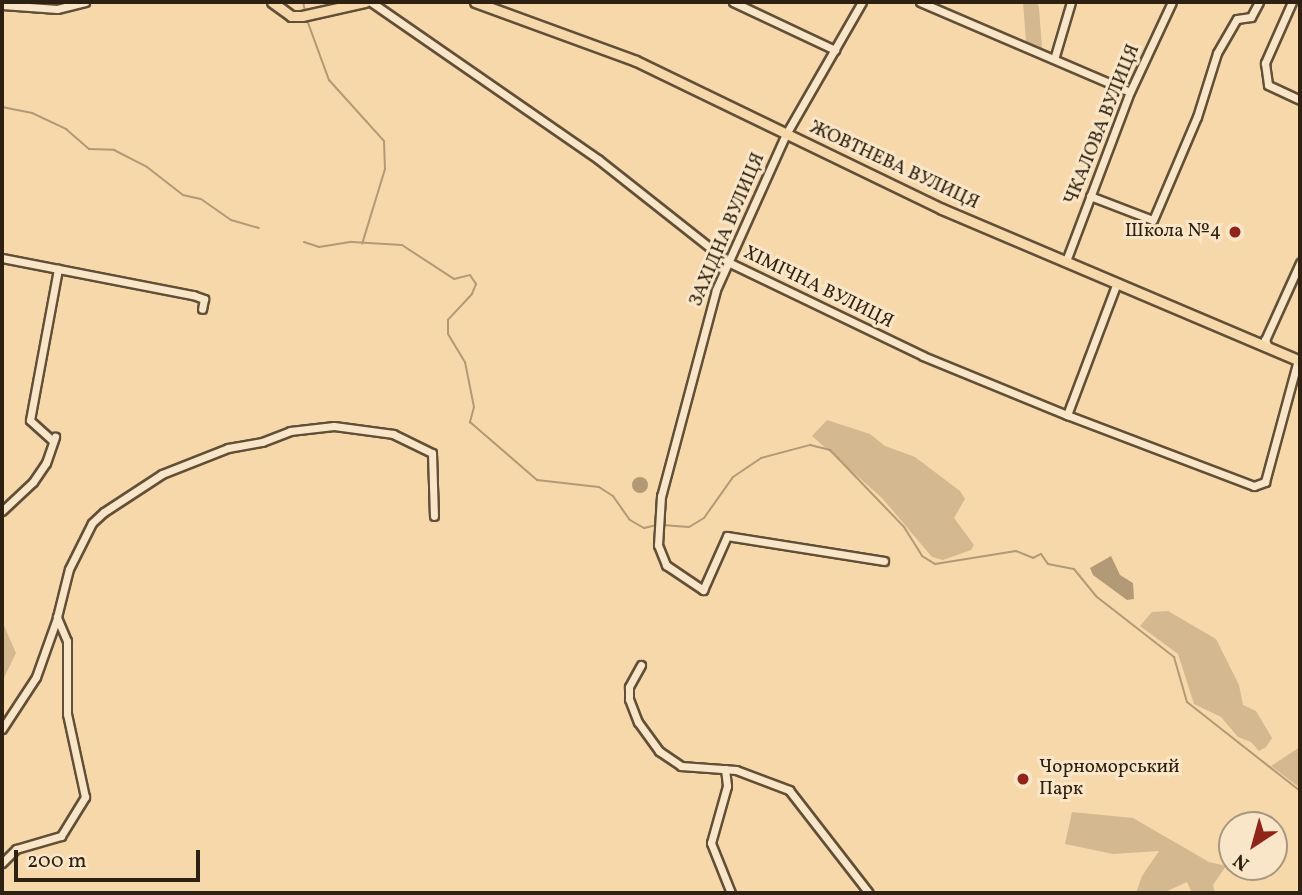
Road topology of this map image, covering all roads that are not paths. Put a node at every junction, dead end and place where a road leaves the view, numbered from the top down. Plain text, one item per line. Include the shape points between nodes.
1 (85, 2) edge
2 (272, 2) edge
3 (362, 2) edge
4 (370, 2) edge
5 (475, 2) edge
6 (733, 2) edge
7 (862, 2) edge
8 (920, 2) edge
9 (1071, 2) edge
10 (1172, 2) edge
11 (1259, 2) edge
12 (1292, 2) edge
13 (2, 5) edge
14 (835, 50) junction
15 (1055, 56) junction
16 (1130, 92) junction
17 (1300, 100) edge
18 (786, 134) junction
19 (1090, 196) junction
20 (2, 258) edge
21 (1066, 261) junction
22 (728, 262) junction
23 (1300, 263) edge
24 (58, 269) junction
25 (1117, 283) junction
26 (202, 309) dead end
27 (1268, 347) junction
28 (1299, 361) edge
29 (1067, 415) junction
30 (2, 511) edge
31 (434, 516) dead end
32 (884, 561) dead end
33 (57, 617) junction
34 (641, 666) dead end
35 (2, 729) edge
36 (725, 769) junction
37 (2, 863) edge
38 (731, 893) edge
39 (869, 893) edge

1 - 13 street via 57,9
2 - 3 main road via 291,16
4 - 22 street, ХІМІЧНА ВУЛИЦЯ via 599,160
5 - 18 main road, ЖОВТНЕВА ВУЛИЦЯ via 636,61
6 - 14 street
7 - 14 street, ЗАХІДНА ВУЛИЦЯ
8 - 15 street
9 - 15 street
10 - 16 street, ЧКАЛОВА ВУЛИЦЯ
11 - 19 street via 1251,17 1237,19 1217,53 1197,117 1153,220
12 - 17 street via 1265,63 1268,85
14 - 18 street, ЗАХІДНА ВУЛИЦЯ
15 - 16 street
16 - 19 street, ЧКАЛОВА ВУЛИЦЯ
18 - 21 main road, ЖОВТНЕВА ВУЛИЦЯ via 922,200
18 - 22 street, ЗАХІДНА ВУЛИЦЯ
19 - 21 street, ЧКАЛОВА ВУЛИЦЯ
20 - 24 street
21 - 25 main road, ЖОВТНЕВА ВУЛИЦЯ
22 - 29 street, ХІМІЧНА ВУЛИЦЯ via 923,356
22 - 32 street, ЗАХІДНА ВУЛИЦЯ via 703,330 661,496 658,545 666,565 703,590 727,536
23 - 27 street via 1265,340
24 - 26 street via 200,297
24 - 30 street via 30,420 54,439 33,482
25 - 27 main road, ЖОВТНЕВА ВУЛИЦЯ
25 - 29 street
27 - 28 main road, ЖОВТНЕВА ВУЛИЦЯ
28 - 29 street, ХІМІЧНА ВУЛИЦЯ via 1265,482 1254,486
31 - 33 street via 430,451 393,434 353,427 290,431 228,448 162,474 104,512 92,523 69,569
33 - 35 street via 36,677
33 - 37 street via 66,641 66,714 85,797 61,836 16,849
34 - 36 street via 629,687 629,699 638,722 659,751 681,766
36 - 38 street via 727,786 711,843
36 - 39 street via 750,773 789,790

